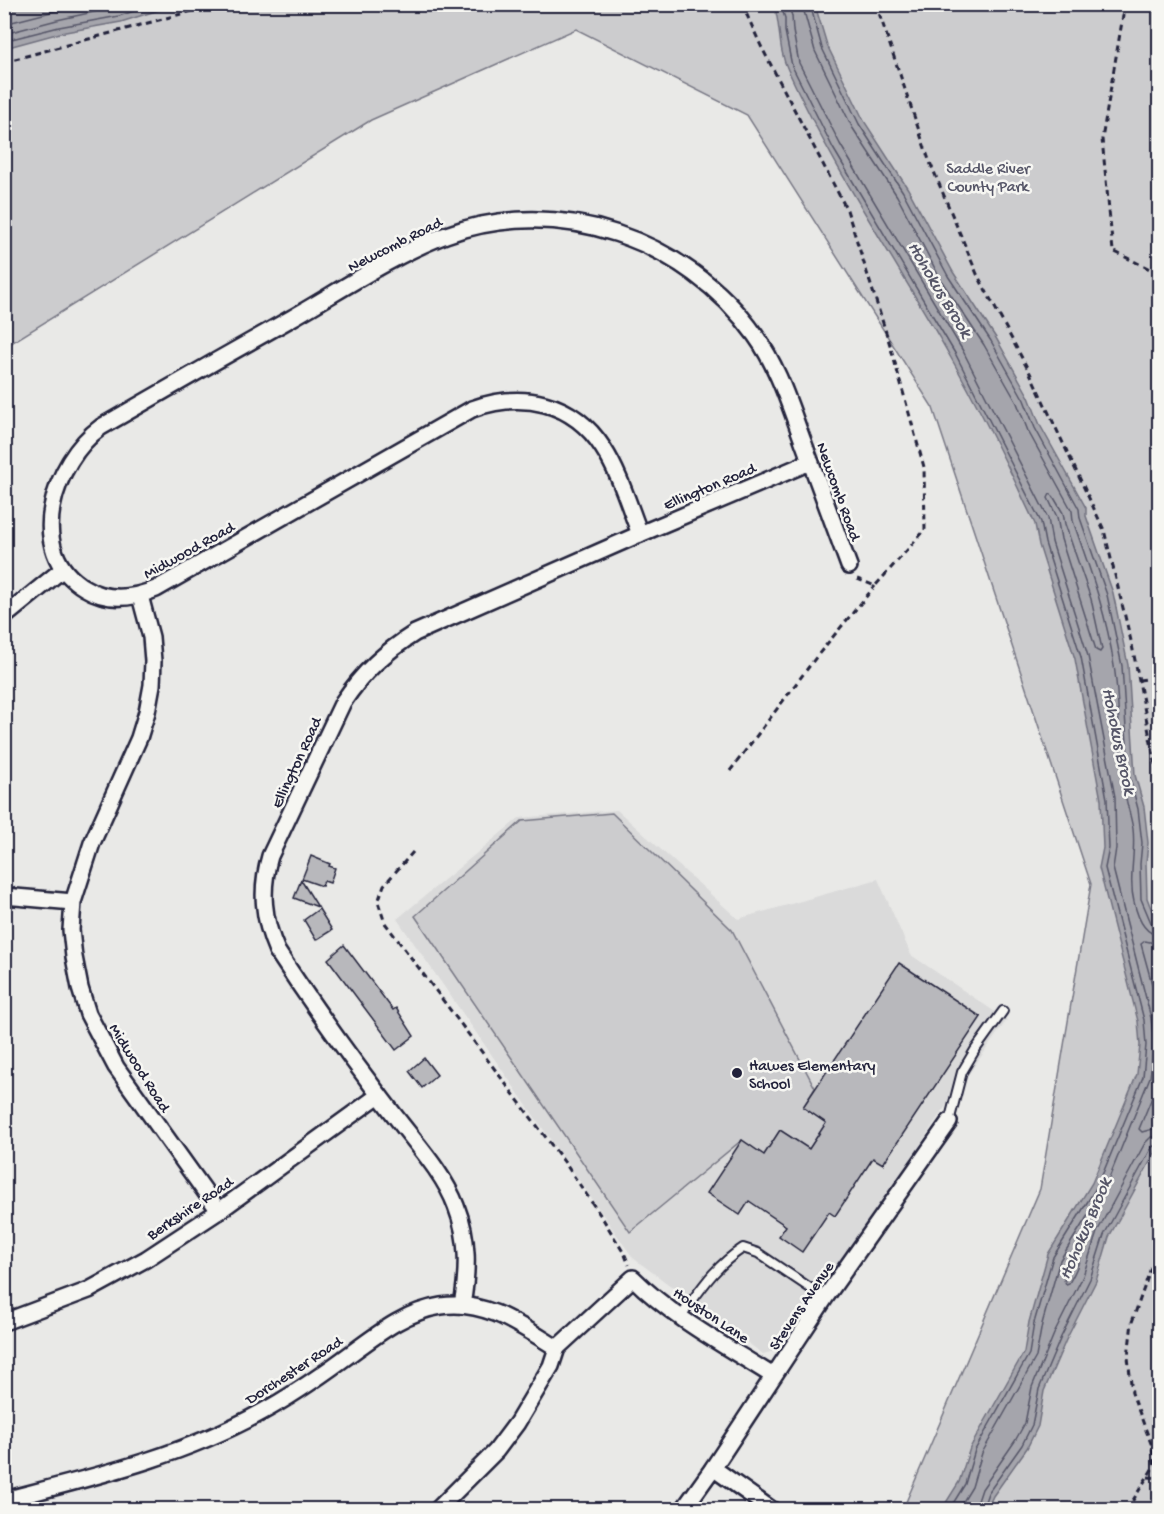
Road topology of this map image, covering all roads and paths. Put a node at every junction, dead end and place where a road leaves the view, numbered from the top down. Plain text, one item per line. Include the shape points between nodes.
1 (218, 4) edge
2 (742, 4) edge
3 (876, 4) edge
4 (1125, 4) edge
5 (4, 62) edge
6 (1160, 274) edge
7 (810, 462) junction
8 (640, 534) junction
9 (849, 566) joint
10 (63, 569) junction
11 (875, 586) junction
12 (140, 596) junction
13 (4, 617) edge
14 (1160, 677) edge
15 (1139, 680) junction
16 (730, 771) dead end
17 (1160, 789) edge
18 (413, 852) dead end
19 (4, 896) edge
20 (73, 902) junction
21 (1003, 1011) dead end
22 (378, 1095) junction
23 (949, 1122) joint
24 (219, 1211) junction
25 (1160, 1242) edge
26 (633, 1278) junction
27 (825, 1298) junction
28 (462, 1305) junction
29 (681, 1316) junction
30 (4, 1322) edge
31 (557, 1348) junction
32 (774, 1376) junction
33 (713, 1468) junction
34 (1148, 1477) junction
35 (1160, 1478) edge
36 (4, 1500) edge
37 (437, 1509) edge
38 (683, 1509) edge
39 (772, 1509) edge
40 (1127, 1509) edge

1 - 5 path
2 - 11 path via 847,210 924,467 925,530
3 - 15 path via 929,160 977,274 1030,373 1104,530
4 - 6 path via 1102,139 1113,251
7 - 8 street, Ellington Road
7 - 9 street, Newcomb Road
7 - 10 street, Newcomb Road via 782,382 766,352 739,314 694,273 646,244 615,232 538,220 499,222 445,236 393,260 96,430 69,461 54,500 50,529
8 - 12 street, Midwood Road via 610,460 592,433 562,410 511,399 472,409
8 - 22 street, Ellington Road via 415,633 374,662 344,702 275,846 265,873 263,893 269,933 284,962
9 - 11 path via 847,575
10 - 12 street, Newcomb Road via 92,592 108,597
10 - 13 street
11 - 16 path
12 - 20 street, Midwood Road via 153,661 147,712 92,843
14 - 15 path
15 - 17 path
18 - 26 path via 384,885 378,902 385,923 572,1172 625,1255
19 - 20 street
20 - 24 street, Midwood Road via 74,957 88,1014 116,1067
21 - 23 lane via 962,1072
22 - 24 street, Berkshire Road
22 - 28 street, Ellington Road via 445,1183 456,1204 467,1251
23 - 27 street, Stevens Avenue
24 - 30 street, Berkshire Road via 89,1290
25 - 34 path via 1132,1322 1128,1357 1132,1393 1152,1446 1154,1466
26 - 29 street, Houston Lane
26 - 31 street
27 - 29 lane via 758,1253 743,1248 715,1270
27 - 32 street, Stevens Avenue
28 - 31 street, Dorchester Road via 506,1317
28 - 36 street, Dorchester Road via 421,1310 403,1318 302,1389 219,1434 136,1466
29 - 32 street, Houston Lane
31 - 37 street via 517,1424 496,1451
32 - 33 street, Stevens Avenue
33 - 38 street, Stevens Avenue
33 - 39 street
34 - 35 path
34 - 40 path

